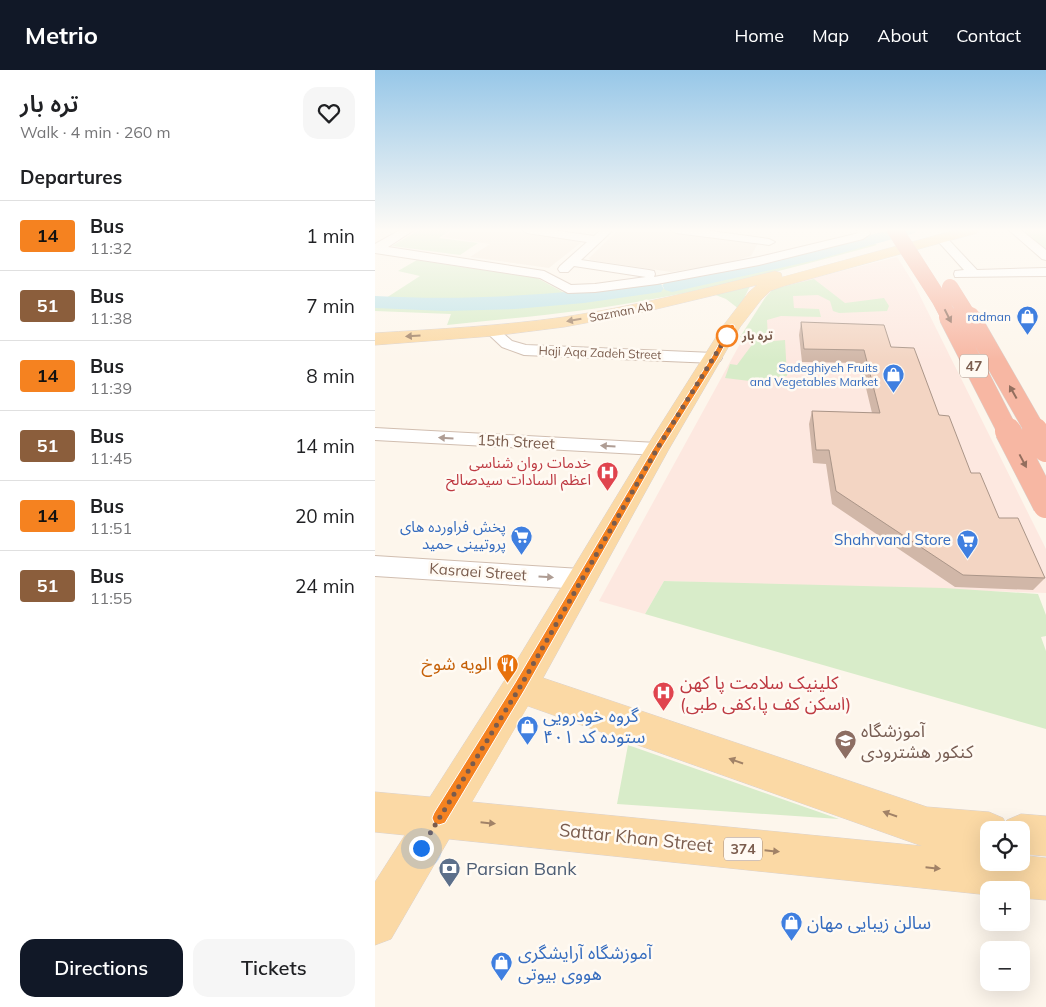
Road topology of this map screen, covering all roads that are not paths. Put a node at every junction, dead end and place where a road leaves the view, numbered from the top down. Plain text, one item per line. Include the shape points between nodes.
1 (536, 274) edge
2 (550, 274) edge
3 (645, 274) edge
4 (691, 274) edge
5 (792, 274) edge
6 (806, 274) edge
7 (923, 274) edge
8 (942, 274) edge
9 (960, 274) dead end
10 (974, 274) joint
11 (984, 274) edge
12 (544, 275) junction
13 (657, 280) junction
14 (674, 302) junction
15 (732, 326) junction
16 (492, 331) junction
17 (375, 339) edge
18 (714, 358) junction
19 (375, 434) edge
20 (657, 449) junction
21 (1046, 449) edge
22 (1046, 505) edge
23 (375, 566) edge
24 (581, 579) junction
25 (520, 687) junction
26 (375, 812) edge
27 (439, 818) junction
28 (980, 831) edge
29 (1030, 835) edge
30 (1046, 836) edge
31 (1046, 879) edge
32 (375, 923) edge

1 - 12 street
2 - 12 street
3 - 13 street
4 - 13 street
5 - 14 main road, Sazman Ab
6 - 15 main road, Sazman Ab via 765,288
7 -> 22 highway, 47, bridge via 940,300
21 -> 8 highway, 47, bridge
9 - 10 street
10 - 11 street
12 - 13 street via 571,289
14 - 15 main road via 717,304 726,311
14 -> 16 main road, Sazman Ab via 565,322
15 - 18 main road, Sazman Ab
16 -> 17 main road, Sazman Ab
16 - 18 street, Haji Aqa Zadeh Street via 507,344 524,350
18 - 20 main road, Sazman Ab
20 -> 19 street, 15th Street
20 - 24 main road, Sazman Ab
23 -> 24 street, Kasraei Street
24 - 25 main road, Sazman Ab
25 - 27 main road, Sazman Ab
28 -> 25 main road via 927,827
26 - 27 main road, Sattar Khan Street / 374
27 -> 31 main road, Sattar Khan Street / 374
27 - 32 main road, Sazman Ab
29 - 30 main road

